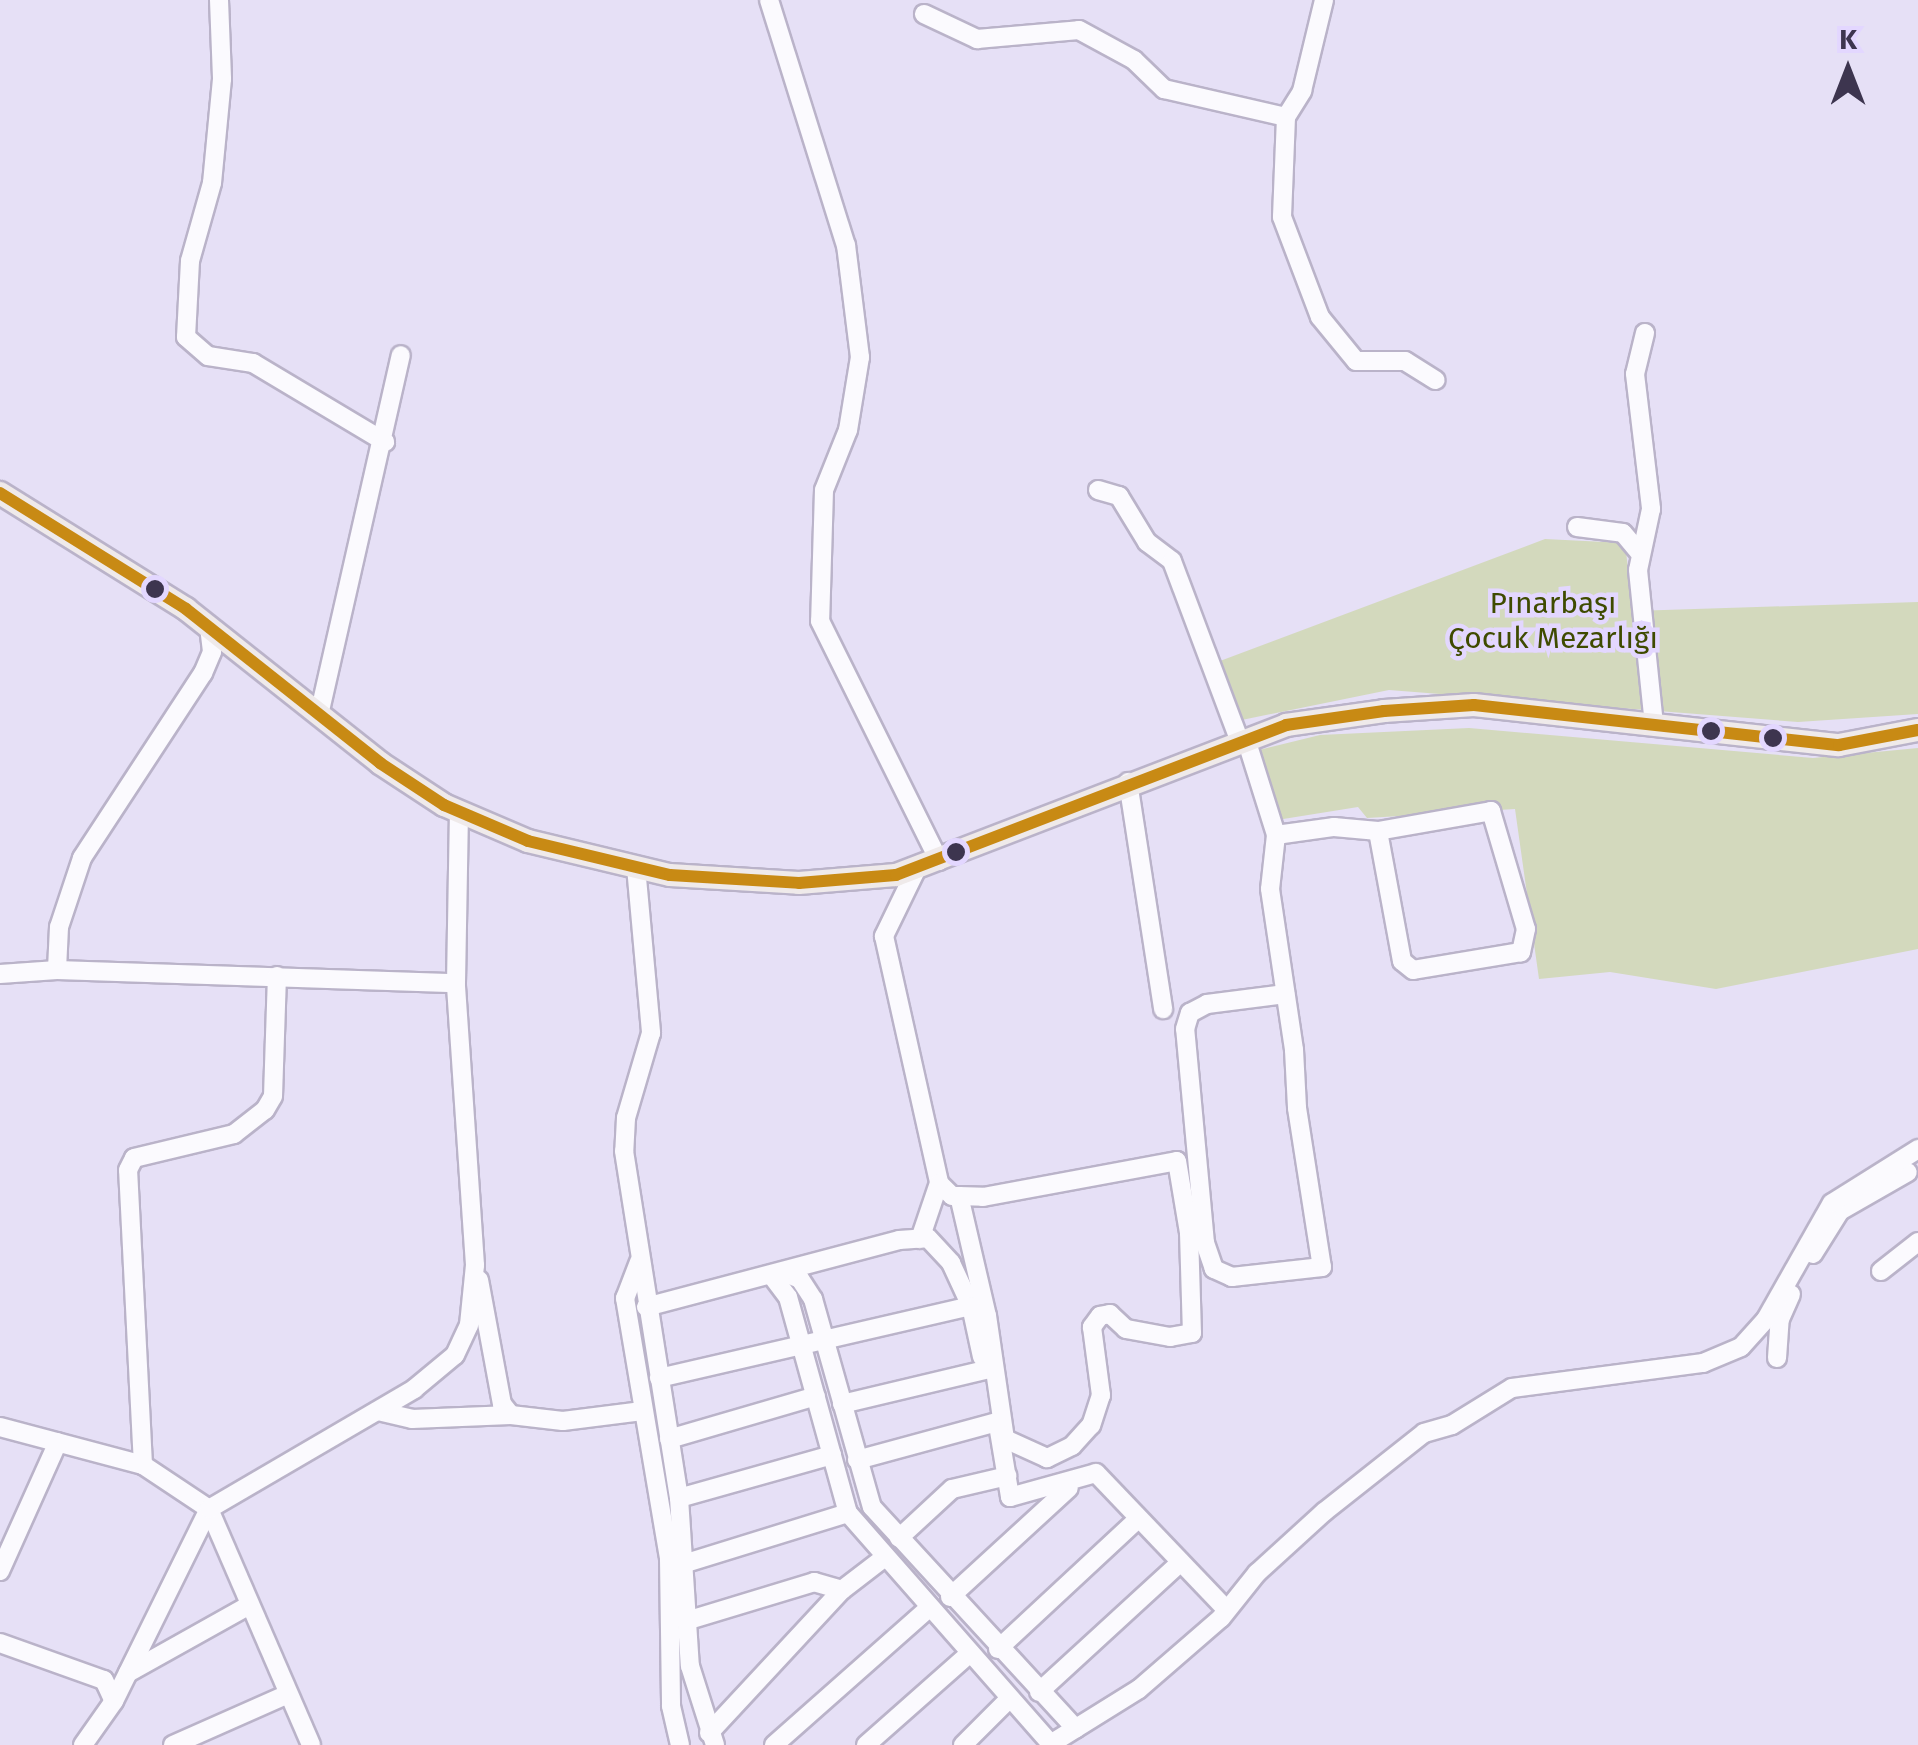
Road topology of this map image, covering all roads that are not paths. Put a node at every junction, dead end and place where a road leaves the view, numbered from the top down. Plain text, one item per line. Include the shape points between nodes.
1 (219, 0) edge
2 (769, 0) edge
3 (1324, 0) edge
4 (924, 14) dead end
5 (1286, 117) junction
6 (1645, 333) dead end
7 (400, 355) dead end
8 (1435, 380) dead end
9 (384, 442) junction
10 (1098, 490) dead end
11 (0, 493) edge
12 (1577, 527) dead end
13 (1638, 550) junction
14 (209, 627) junction
15 (320, 715) junction
16 (1654, 726) junction
17 (1918, 730) edge
18 (1243, 740) junction
19 (1128, 782) junction
20 (458, 812) junction
21 (1378, 831) junction
22 (1276, 835) junction
23 (928, 864) junction
24 (636, 867) junction
25 (57, 970) junction
26 (0, 974) edge
27 (277, 976) junction
28 (456, 983) junction
29 (1285, 994) junction
30 (1162, 1009) dead end
31 (1918, 1149) edge
32 (1908, 1172) dead end
33 (938, 1183) junction
34 (959, 1196) junction
35 (920, 1238) junction
36 (1918, 1242) edge
37 (638, 1262) junction
38 (474, 1266) junction
39 (1881, 1270) dead end
40 (779, 1274) junction
41 (971, 1306) junction
42 (646, 1308) junction
43 (824, 1339) junction
44 (802, 1344) junction
45 (1777, 1358) dead end
46 (985, 1370) junction
47 (659, 1378) junction
48 (816, 1396) junction
49 (842, 1404) junction
50 (378, 1411) junction
51 (642, 1411) junction
52 (511, 1415) junction
53 (997, 1422) junction
54 (0, 1427) edge
55 (669, 1439) junction
56 (58, 1442) junction
57 (832, 1455) junction
58 (856, 1460) junction
59 (143, 1465) junction
60 (1007, 1476) junction
61 (1077, 1481) junction
62 (679, 1498) junction
63 (209, 1509) junction
64 (848, 1513) junction
65 (1138, 1519) junction
66 (899, 1538) junction
67 (884, 1556) junction
68 (1180, 1563) junction
69 (683, 1564) junction
70 (0, 1571) edge
71 (842, 1590) junction
72 (950, 1597) junction
73 (248, 1606) junction
74 (930, 1608) junction
75 (1226, 1609) junction
76 (686, 1621) junction
77 (0, 1643) edge
78 (998, 1649) junction
79 (970, 1653) junction
80 (127, 1674) junction
81 (1039, 1692) junction
82 (288, 1694) junction
83 (1010, 1698) junction
84 (114, 1701) junction
85 (1076, 1729) junction
86 (712, 1739) edge
87 (1050, 1744) edge
88 (83, 1745) edge
89 (173, 1745) edge
90 (311, 1745) edge
91 (680, 1745) edge
92 (774, 1745) edge
93 (866, 1745) edge
94 (963, 1745) edge

1 - 9 street via 222,79 212,183 190,262 186,337 208,356 253,363
2 - 23 street via 846,245 860,357 848,430 824,490 820,621
3 - 5 street via 1302,90
4 - 5 street via 960,36 978,38 1079,30 1134,60 1164,89
5 - 8 street via 1282,216 1320,317 1356,361 1406,361
6 - 13 street via 1635,374 1652,509
7 - 9 street
9 - 15 street
10 - 18 street via 1119,496 1148,542 1172,561
11 - 14 main road
12 - 13 street via 1623,532
13 - 16 street
14 - 15 main road
14 - 25 street via 212,652 203,673 82,858 59,927
15 - 20 main road
16 - 17 main road via 1840,746
16 - 18 main road via 1474,705 1318,720
18 - 19 main road
18 - 22 street
19 - 23 main road
19 - 30 street
20 - 24 main road via 528,842
20 - 28 street
21 - 21 street via 1402,961 1414,970 1521,952 1526,929 1491,811
21 - 22 street via 1334,827
22 - 29 street via 1270,889
23 - 24 main road via 799,883
23 - 33 street via 884,936
24 - 37 street via 651,1033 626,1118
25 - 26 street
25 - 27 street
27 - 28 street
27 - 59 street via 273,1096 265,1110 234,1134 134,1158 128,1170
28 - 38 street
29 - 29 street via 1322,1267 1232,1278 1214,1269 1205,1243 1185,1029 1190,1013 1208,1004
31 - 75 street via 1832,1203 1766,1319 1741,1347 1703,1363 1536,1382 1494,1394 1452,1426 1404,1446 1324,1512
32 - 45 street via 1868,1192 1830,1225 1780,1319
33 - 34 street
33 - 35 street
34 - 34 street via 1177,1161 1189,1232 1192,1333 1141,1332 1100,1316 1092,1327 1101,1394 1091,1425 1072,1446 1047,1458 1005,1439 987,1316
35 - 40 street
35 - 41 street via 942,1249
36 - 39 street
37 - 42 street
37 - 51 street via 625,1298
38 - 50 street via 470,1325 455,1355
38 - 52 street via 502,1404
40 - 42 street
40 - 43 street via 800,1279
40 - 44 street
41 - 43 street
41 - 46 street
42 - 47 street
43 - 44 street
43 - 49 street
44 - 47 street
44 - 48 street
46 - 49 street
46 - 53 street
47 - 55 street
48 - 55 street
48 - 57 street
49 - 58 street
50 - 52 street via 412,1419
50 - 63 street
51 - 52 street via 563,1421
51 - 91 street via 670,1558 672,1706
53 - 58 street
53 - 60 street
54 - 56 street
55 - 62 street
56 - 59 street
56 - 70 street
57 - 62 street
57 - 64 street
58 - 66 street via 872,1507
59 - 63 street
60 - 61 street via 1010,1497
60 - 66 street via 952,1489
61 - 65 street via 1096,1474
61 - 72 street
62 - 69 street
63 - 73 street
63 - 80 street
64 - 67 street
64 - 69 street
65 - 68 street
65 - 78 street
66 - 72 street
67 - 71 street
67 - 74 street
68 - 75 street
68 - 81 street
69 - 76 street
71 - 76 street via 814,1582
71 - 86 street
72 - 78 street
73 - 80 street
73 - 82 street
74 - 79 street
74 - 92 street
75 - 85 street via 1139,1689
76 - 86 street via 690,1666
77 - 84 street via 104,1680
78 - 81 street
79 - 83 street
79 - 93 street
80 - 84 street
81 - 85 street
82 - 89 street
82 - 90 street
83 - 87 street
83 - 94 street
84 - 88 street
85 - 87 street

